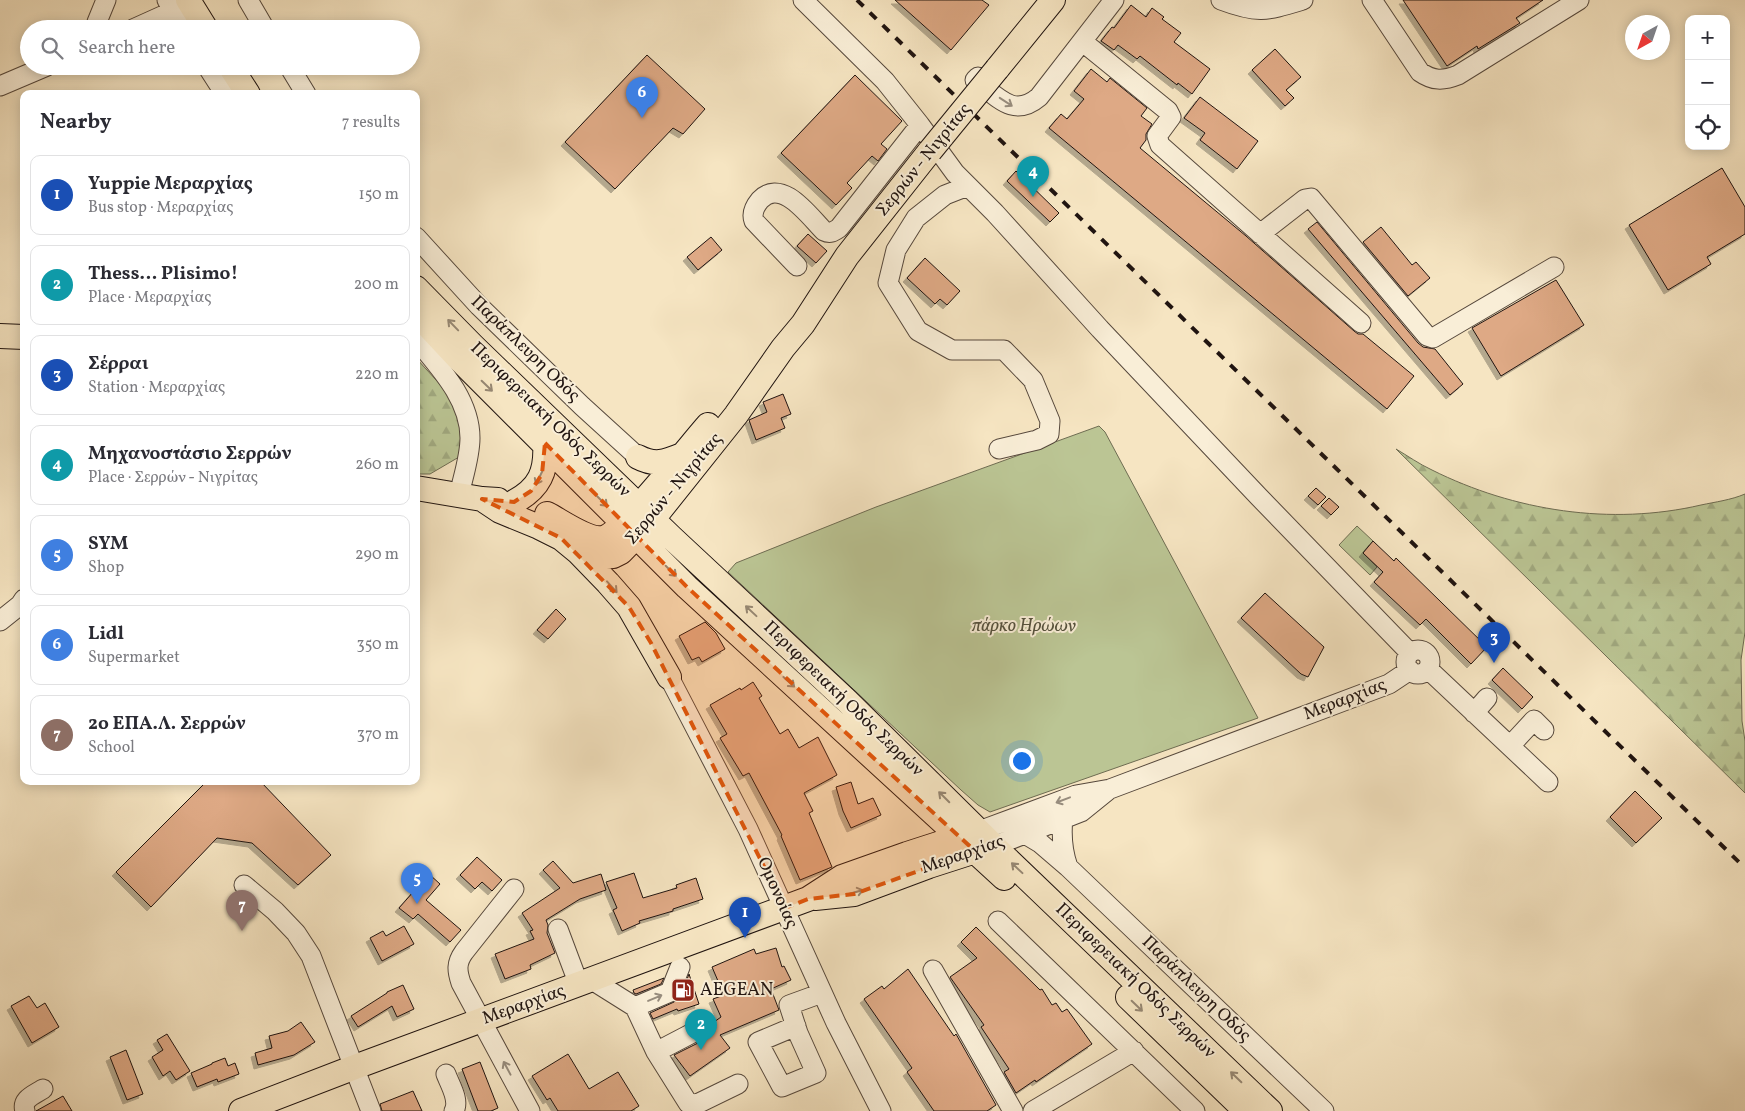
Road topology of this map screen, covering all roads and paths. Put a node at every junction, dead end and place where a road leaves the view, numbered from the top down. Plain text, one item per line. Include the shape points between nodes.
1 (106, 0) edge
2 (248, 0) edge
3 (803, 0) edge
4 (1040, 0) edge
5 (1053, 0) edge
6 (1114, 0) edge
7 (1221, 0) edge
8 (1302, 0) edge
9 (1372, 0) edge
10 (1579, 0) edge
11 (176, 4) edge
12 (98, 20) edge
13 (148, 20) edge
14 (181, 20) edge
15 (195, 20) edge
16 (260, 20) edge
17 (1083, 42) junction
18 (26, 75) edge
19 (213, 75) edge
20 (236, 75) edge
21 (294, 75) edge
22 (0, 86) edge
23 (222, 90) edge
24 (245, 90) edge
25 (304, 90) edge
26 (920, 125) junction
27 (968, 186) junction
28 (1260, 234) junction
29 (420, 241) edge
30 (798, 266) dead end
31 (1554, 267) dead end
32 (420, 292) edge
33 (420, 317) edge
34 (1361, 324) dead end
35 (0, 336) edge
36 (20, 337) edge
37 (420, 344) edge
38 (783, 348) junction
39 (545, 443) junction
40 (999, 449) dead end
41 (682, 455) junction
42 (638, 457) junction
43 (420, 489) edge
44 (459, 495) junction
45 (482, 499) junction
46 (514, 502) junction
47 (640, 516) junction
48 (578, 552) junction
49 (20, 605) edge
50 (0, 621) edge
51 (1416, 664) junction
52 (669, 676) joint
53 (1487, 698) dead end
54 (1474, 713) junction
55 (1544, 730) dead end
56 (1510, 746) junction
57 (1548, 782) dead end
58 (1110, 789) junction
59 (916, 796) junction
60 (1063, 818) junction
61 (1025, 834) junction
62 (977, 841) junction
63 (907, 854) junction
64 (1068, 868) junction
65 (244, 885) dead end
66 (514, 889) dead end
67 (808, 899) junction
68 (785, 908) junction
69 (998, 921) dead end
70 (558, 929) dead end
71 (680, 967) dead end
72 (933, 970) dead end
73 (585, 982) junction
74 (822, 993) junction
75 (635, 1007) junction
76 (481, 1020) junction
77 (796, 1026) dead end
78 (700, 1029) dead end
79 (1134, 1051) junction
80 (656, 1052) junction
81 (355, 1067) junction
82 (446, 1074) dead end
83 (738, 1084) dead end
84 (43, 1089) dead end
85 (879, 1110) edge
86 (25, 1111) edge
87 (241, 1111) edge
88 (371, 1111) edge
89 (454, 1111) edge
90 (530, 1111) edge
91 (1013, 1111) edge
92 (1033, 1111) edge
93 (1195, 1111) edge
94 (1246, 1111) edge
95 (1270, 1111) edge
96 (1324, 1111) edge

1 - 12 street
2 - 16 street
3 - 26 street via 885,81
4 -> 17 street via 976,80 1012,106 1031,104
5 - 38 main road, Σερρών - Νιγρίτας, bridge via 847,256 803,324
6 - 17 street
7 - 8 street via 1257,10
9 - 10 street via 1420,72 1428,78 1442,80 1458,75
11 - 13 street
11 - 14 street
11 - 15 main road
17 - 28 street via 1168,111 1170,118 1157,136 1160,145
18 - 22 street
19 - 23 street
20 - 24 main road
21 - 25 street
26 - 27 street
26 - 30 street via 834,231 824,231 785,194 766,195 757,203 754,221
27 - 40 street via 945,195 916,218 896,250 888,283 916,330 952,350 1004,350 1033,380 1050,421 1049,434
27 - 51 street
28 - 31 street via 1305,199 1311,198 1432,338
28 - 34 street
29 - 42 street, Παράπλευρη Οδός via 479,306
47 -> 32 main road, Περιφερειακή Οδός Σερρών
33 -> 39 main road, Περιφερειακή Οδός Σερρών
35 - 36 main road
37 - 44 street via 451,384 468,421 470,446
38 - 41 main road, Σερρών - Νιγρίτας
38 - 47 main road, Σερρών - Νιγρίτας via 736,416
39 -> 46 main road via 540,480 531,491
39 -> 47 main road, Περιφερειακή Οδός Σερρών
41 - 42 main road via 662,463
41 - 47 main road, Σερρών - Νιγρίτας
42 - 47 main road via 647,473
43 - 44 main road
44 - 45 main road
45 - 46 main road, Σερρών - Νιγρίτας
45 - 48 main road, Σερρών - Νιγρίτας via 500,511 560,538
46 - 47 main road, Σερρών - Νιγρίτας via 596,537 606,537
47 - 48 main road, Σερρών - Νιγρίτας via 621,552 599,557
47 -> 59 main road, Περιφερειακή Οδός Σερρών via 769,663
62 -> 47 main road, Περιφερειακή Οδός Σερρών via 847,701
48 -> 52 main road via 629,607
49 - 50 street
51 - 54 street
51 - 58 street, Μεραρχίας via 1388,684
52 - 68 street, Ομονοίας
53 - 54 street
54 - 56 street
55 - 56 street via 1534,720
56 - 57 street
58 - 60 street, Μεραρχίας via 1081,812
58 -> 62 street, Μεραρχίας via 1076,795
59 - 62 main road, Περιφερειακή Οδός Σερρών
59 - 63 main road via 925,824 924,834 920,843
60 - 61 street, Μεραρχίας
60 - 64 street via 1063,852
61 - 62 street, Μεραρχίας
61 - 64 street, Παράπλευρη Οδός
62 - 63 main road, Μεραρχίας
67 -> 62 main road, Μεραρχίας via 854,894 929,866
62 -> 94 main road, Περιφερειακή Οδός Σερρών via 1022,894
95 -> 62 main road, Περιφερειακή Οδός Σερρών
63 - 67 main road, Μεραρχίας via 842,877
64 - 96 street, Παράπλευρη Οδός
65 - 81 street via 296,933 311,956
66 - 76 street via 464,952 457,967 461,983
67 - 68 main road, Μεραρχίας
68 - 73 main road, Μεραρχίας
68 - 74 street, Ομονοίας
69 - 79 street
70 - 73 street
75 -> 71 street via 670,992
72 - 91 street
73 - 75 street
73 - 76 main road, Μεραρχίας
74 - 77 street via 789,1005
74 - 85 street, Ομονοίας
75 - 80 street
76 - 81 main road, Μεραρχίας
90 -> 76 street
78 - 80 street
79 - 92 street
79 - 93 street
80 - 83 street via 691,1104
81 - 87 main road, Μεραρχίας
81 - 88 street
82 - 89 street via 455,1098
84 - 86 street via 25,1101

